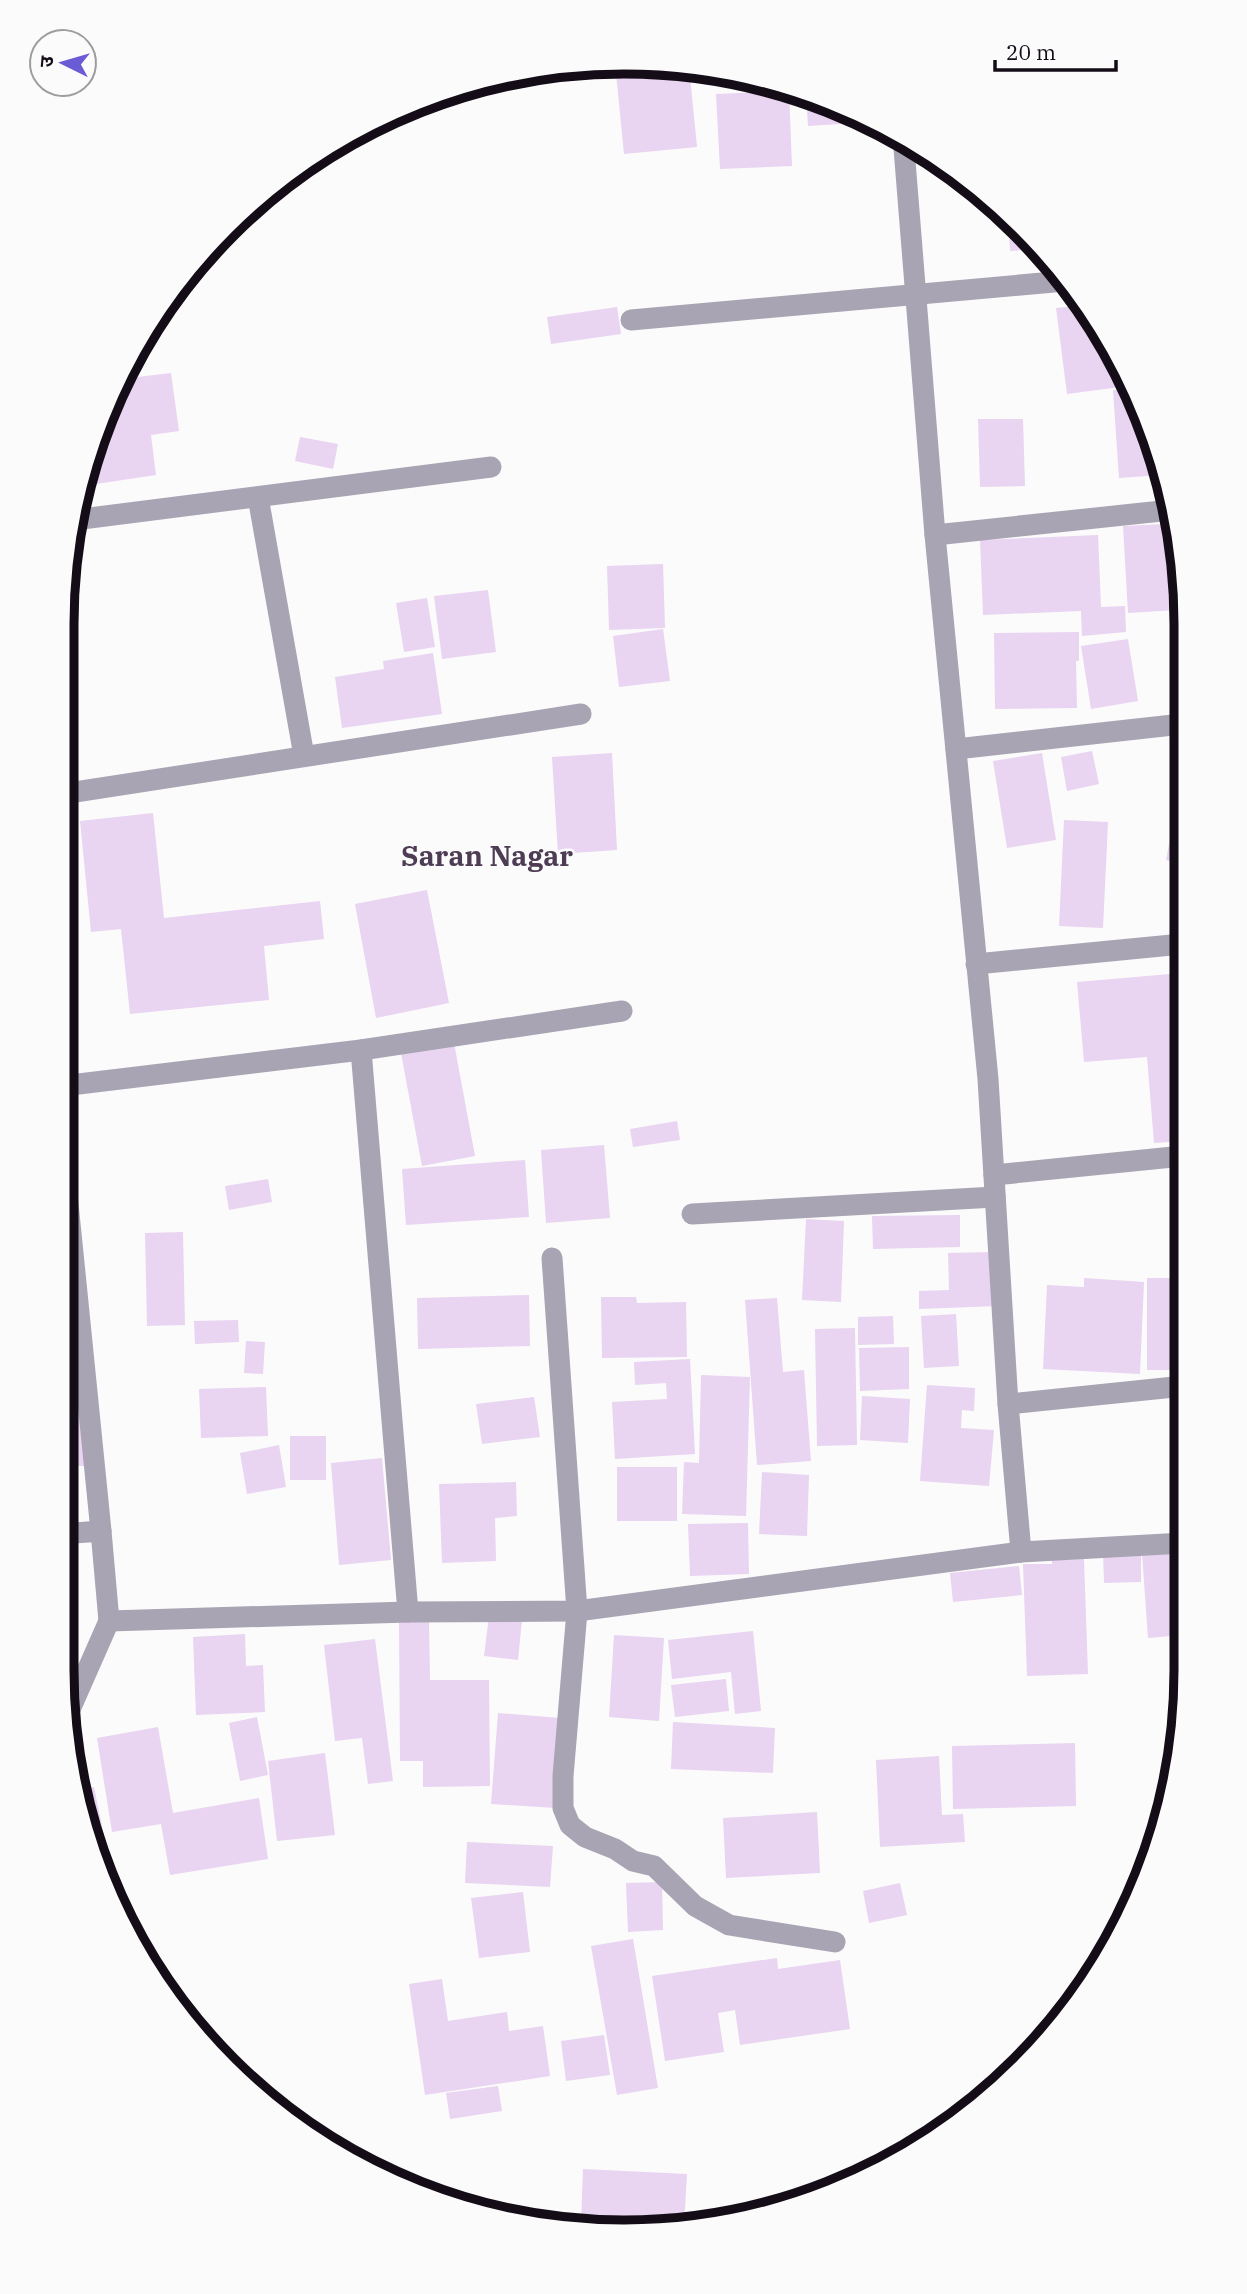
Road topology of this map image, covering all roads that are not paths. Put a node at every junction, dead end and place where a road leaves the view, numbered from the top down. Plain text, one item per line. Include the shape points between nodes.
1 (904, 151) edge
2 (1054, 282) edge
3 (915, 293) junction
4 (631, 320) dead end
5 (491, 467) dead end
6 (258, 496) junction
7 (1162, 511) edge
8 (84, 519) edge
9 (935, 535) junction
10 (581, 713) dead end
11 (1174, 725) edge
12 (956, 749) junction
13 (304, 756) junction
14 (74, 792) edge
15 (1174, 945) edge
16 (976, 964) junction
17 (622, 1010) dead end
18 (362, 1050) junction
19 (74, 1085) edge
20 (1174, 1157) edge
21 (994, 1175) junction
22 (995, 1197) junction
23 (692, 1214) dead end
24 (552, 1258) dead end
25 (74, 1263) edge
26 (1174, 1388) edge
27 (1008, 1404) junction
28 (101, 1531) junction
29 (74, 1533) edge
30 (1174, 1544) edge
31 (1021, 1552) junction
32 (577, 1611) junction
33 (408, 1612) junction
34 (109, 1621) junction
35 (75, 1699) edge
36 (835, 1942) dead end

1 - 3 street
2 - 3 street
3 - 4 street
3 - 9 street
5 - 6 street
6 - 8 street
6 - 13 street
7 - 9 street
9 - 12 street
10 - 13 street
11 - 12 street
12 - 16 street
13 - 14 street
15 - 16 street
16 - 21 street
17 - 18 street
18 - 19 street
18 - 33 street
20 - 21 street
21 - 22 street
22 - 23 street
22 - 27 street
24 - 32 street
25 - 28 street
26 - 27 street
27 - 31 street
28 - 29 street
28 - 34 street
30 - 31 street
31 - 32 street
32 - 33 street
32 - 36 street via 563,1776 563,1808 570,1825 633,1861 654,1866 695,1906 729,1925
33 - 34 street
34 - 35 street

